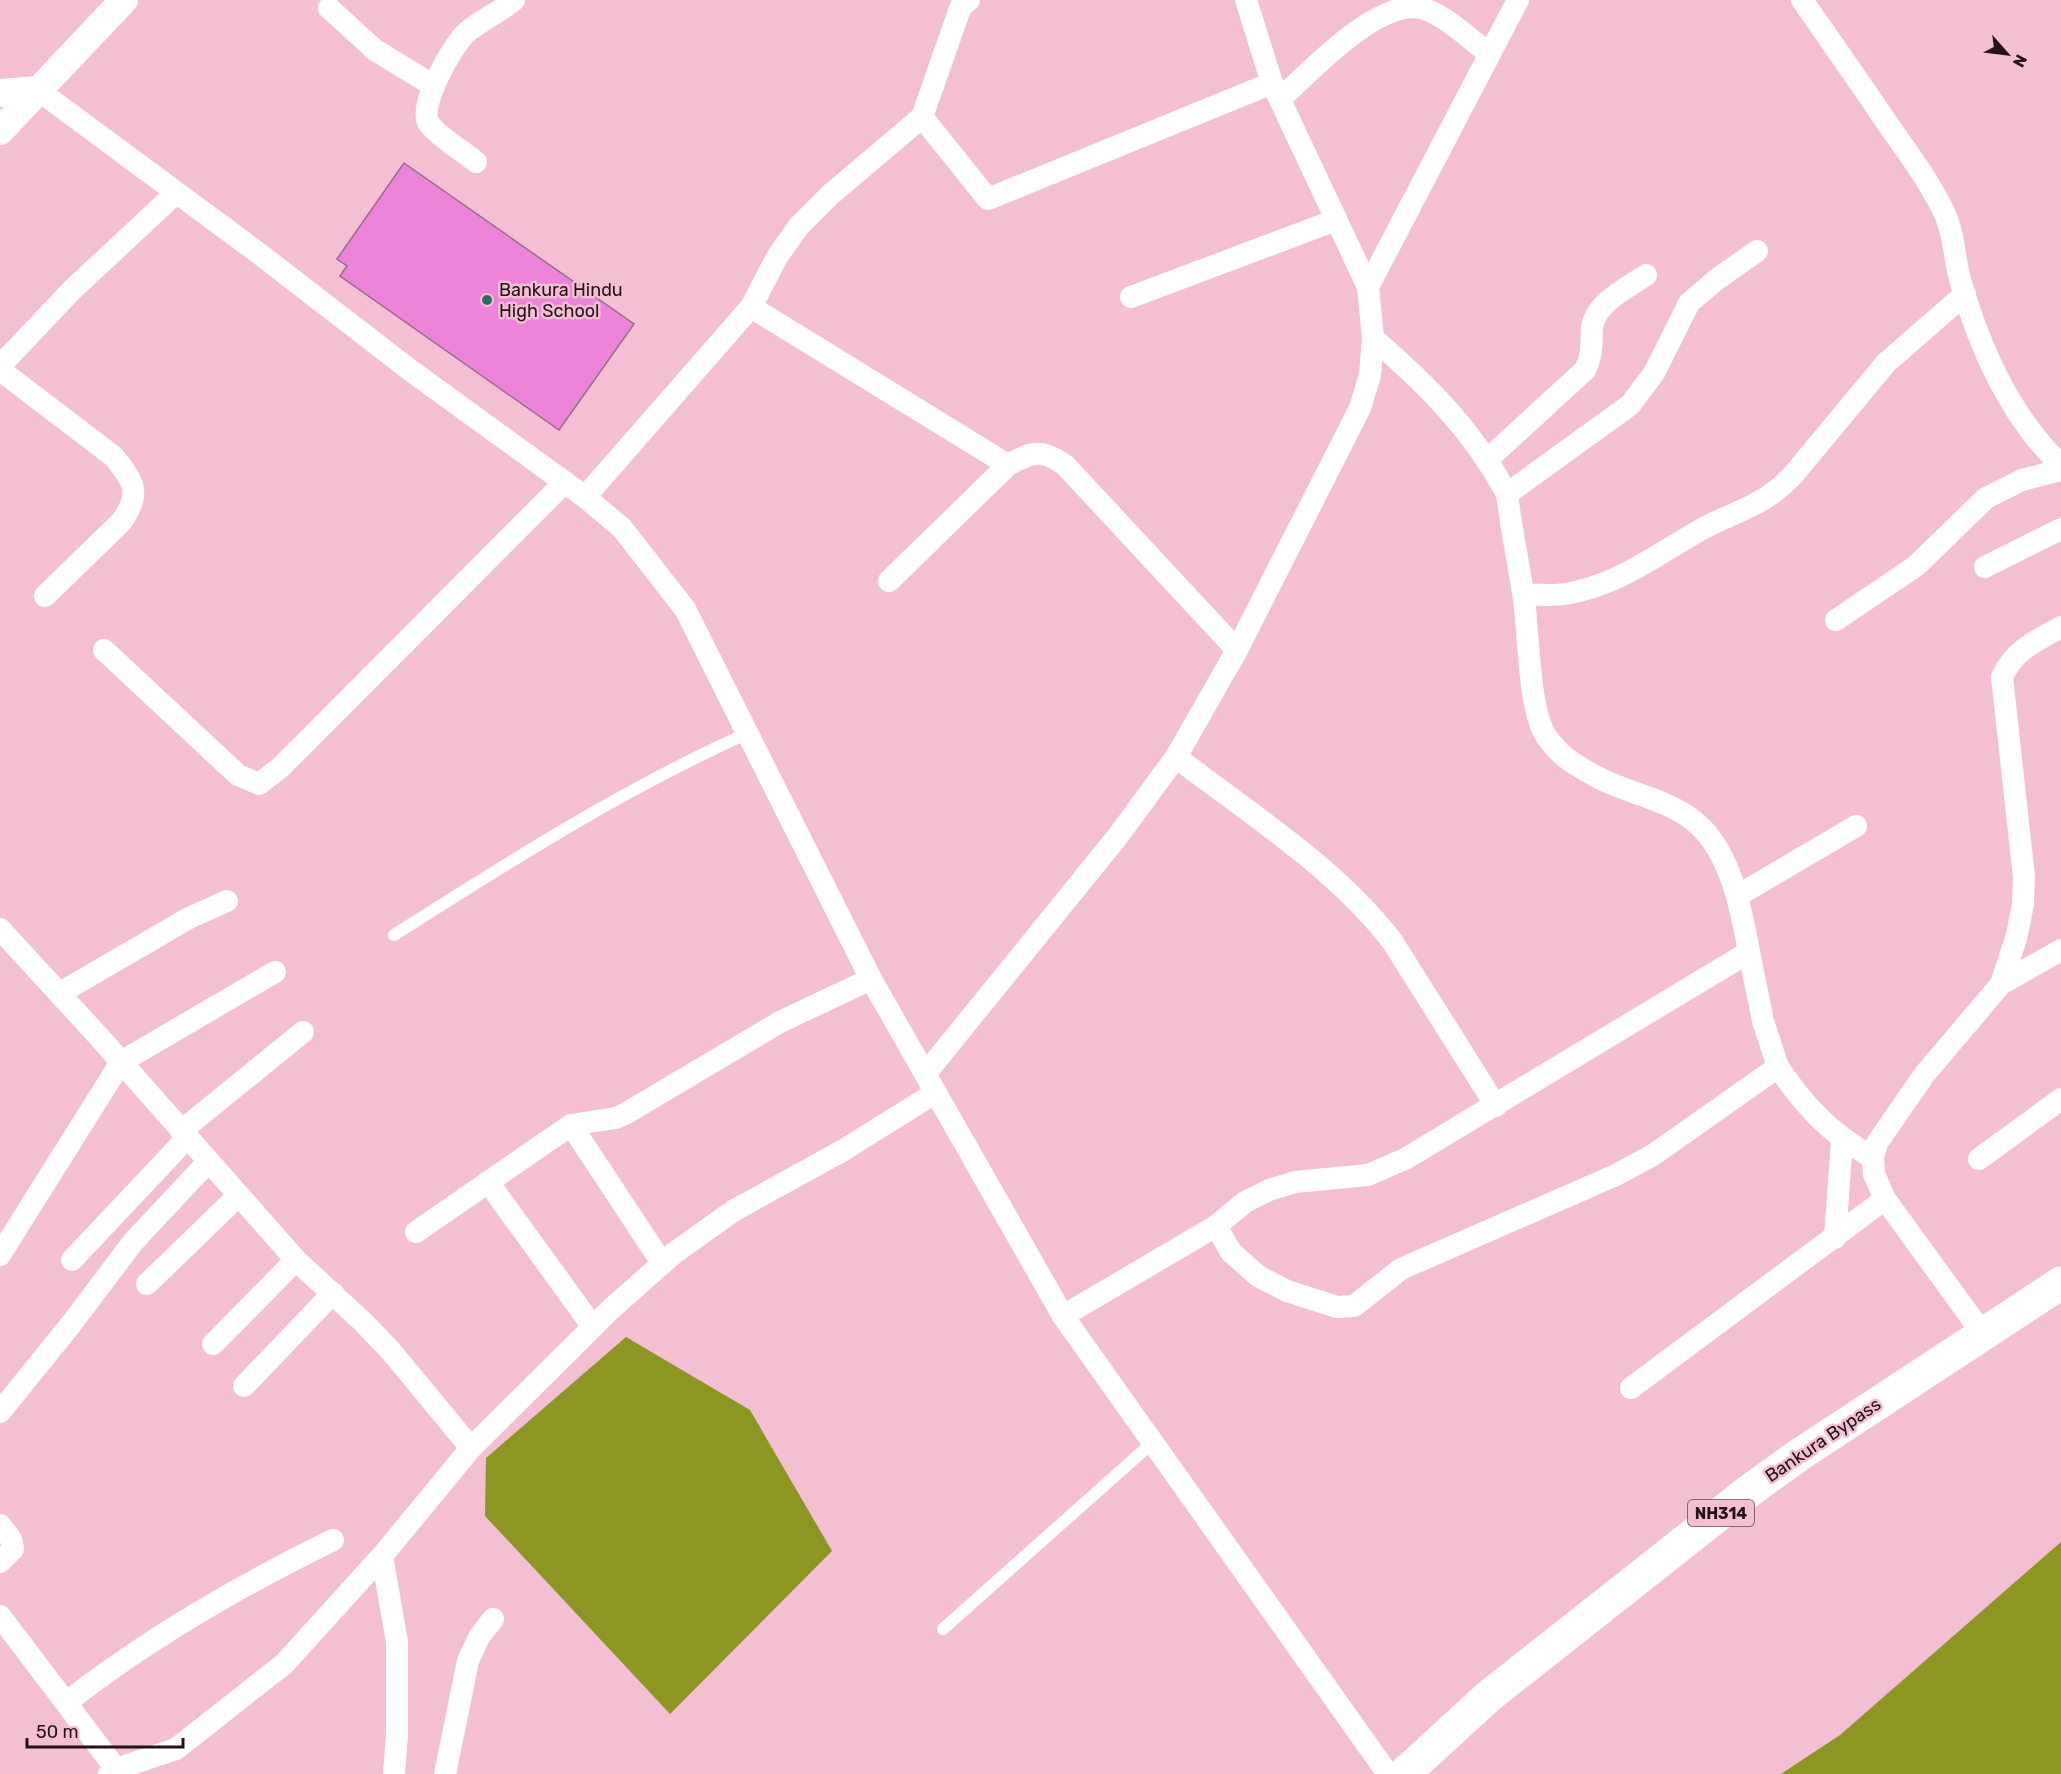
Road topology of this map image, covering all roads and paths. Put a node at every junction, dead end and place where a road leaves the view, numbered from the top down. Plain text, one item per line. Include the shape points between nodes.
1 (124, 0) edge
2 (514, 0) edge
3 (1246, 0) edge
4 (1518, 0) edge
5 (1802, 0) edge
6 (962, 2) edge
7 (329, 8) dead end
8 (1490, 54) junction
9 (434, 86) junction
10 (38, 90) junction
11 (1276, 91) junction
12 (0, 93) edge
13 (922, 117) junction
14 (0, 131) edge
15 (476, 162) dead end
16 (176, 193) junction
17 (1336, 220) junction
18 (1757, 251) dead end
19 (1646, 275) dead end
20 (1368, 287) junction
21 (1965, 294) junction
22 (1131, 297) dead end
23 (751, 307) junction
24 (1373, 338) junction
25 (0, 368) edge
26 (1488, 459) junction
27 (1008, 465) junction
28 (2061, 465) edge
29 (2061, 470) edge
30 (565, 482) junction
31 (1507, 494) junction
32 (585, 497) junction
33 (2061, 529) edge
34 (1985, 567) dead end
35 (889, 582) dead end
36 (1524, 595) junction
37 (45, 596) dead end
38 (1836, 620) dead end
39 (2061, 627) edge
40 (104, 650) dead end
41 (1237, 650) junction
42 (748, 733) junction
43 (1176, 757) junction
44 (1856, 826) dead end
45 (1739, 896) junction
46 (227, 901) dead end
47 (0, 929) edge
48 (394, 935) dead end
49 (2061, 950) edge
50 (1749, 952) junction
51 (275, 972) dead end
52 (871, 980) junction
53 (2001, 984) junction
54 (60, 993) junction
55 (303, 1032) dead end
56 (121, 1062) junction
57 (1778, 1067) junction
58 (930, 1083) junction
59 (2061, 1099) edge
60 (1496, 1106) junction
61 (571, 1125) junction
62 (184, 1135) junction
63 (1842, 1140) junction
64 (1873, 1158) junction
65 (1979, 1159) dead end
66 (208, 1162) junction
67 (488, 1182) junction
68 (238, 1196) junction
69 (1885, 1199) junction
70 (1216, 1226) junction
71 (416, 1232) dead end
72 (1835, 1238) junction
73 (0, 1255) edge
74 (72, 1260) dead end
75 (296, 1260) junction
76 (662, 1263) junction
77 (2061, 1283) edge
78 (147, 1284) dead end
79 (333, 1293) junction
80 (1063, 1316) junction
81 (594, 1327) junction
82 (1983, 1334) junction
83 (213, 1344) dead end
84 (244, 1386) dead end
85 (1631, 1388) dead end
86 (0, 1412) edge
87 (1152, 1443) junction
88 (471, 1448) junction
89 (0, 1525) edge
90 (333, 1540) dead end
91 (382, 1556) junction
92 (0, 1562) edge
93 (0, 1616) edge
94 (493, 1619) dead end
95 (943, 1629) dead end
96 (67, 1702) junction
97 (112, 1771) edge
98 (394, 1774) edge
99 (445, 1774) edge
100 (1388, 1774) edge
101 (1404, 1774) edge

1 - 10 street
2 - 9 street via 463,36
3 - 11 street
4 - 8 street
5 - 21 street via 1926,178 1945,215
6 - 13 street
7 - 9 street via 375,50
8 - 11 street via 1434,13 1407,6 1394,8 1367,21
8 - 20 street
9 - 15 street via 426,113 429,123
10 - 12 street
10 - 14 street
10 - 16 street
11 - 13 street via 988,199
11 - 17 street
13 - 23 street via 830,195 800,226 777,257
16 - 25 street via 72,290
16 - 30 street
17 - 20 street
17 - 22 street
18 - 31 street via 1689,303 1654,373 1630,405
19 - 26 street via 1611,299 1597,315 1592,327 1591,359 1585,370
20 - 24 street
21 - 28 street via 1984,349 2006,393 2046,451
21 - 36 street via 1886,363 1776,492 1617,578 1564,594
23 - 27 street
23 - 32 street
24 - 26 street via 1435,396
24 - 41 street via 1370,375 1360,408
25 - 37 street via 113,456 127,473 135,494 121,522
26 - 31 street
27 - 35 street
27 - 41 street via 1027,454 1041,453 1051,454 1065,465
29 - 38 street via 2022,480 1986,498 1916,566
30 - 32 street
30 - 40 street via 290,758 259,784 238,776
31 - 36 street
32 - 42 street via 622,528 685,609
33 - 34 street
36 - 45 street via 1526,638 1538,711 1544,733 1554,747 1567,761 1620,789 1690,818 1713,842
39 - 53 street via 2021,650 2002,677 2024,877 2017,935
41 - 43 street
42 - 48 lane via 678,765 553,834
42 - 52 street
43 - 58 street
43 - 60 street via 1307,857 1374,918
44 - 45 street
45 - 50 street
46 - 54 street via 189,918
47 - 54 street
49 - 53 street
50 - 57 street via 1762,1021
50 - 60 street
51 - 56 street
52 - 58 street
52 - 61 street via 780,1022 625,1114
53 - 64 street via 1924,1075 1877,1143
54 - 56 street
55 - 62 street
56 - 62 street
56 - 73 street
57 - 63 street via 1801,1100
57 - 70 street via 1653,1155 1401,1269 1354,1306 1337,1307 1287,1291 1258,1275 1231,1252
58 - 76 street via 842,1151 733,1211
58 - 80 street
59 - 65 street
60 - 70 street via 1385,1169 1368,1175 1295,1182 1269,1190 1245,1202
61 - 67 street
61 - 76 street
62 - 66 street
62 - 74 street
63 - 64 street
63 - 72 street
64 - 69 street via 1874,1174
66 - 68 street
66 - 86 street via 133,1242
67 - 71 street
67 - 81 street
68 - 75 street
68 - 78 street
69 - 72 street
69 - 82 street
70 - 80 street
72 - 85 street
75 - 79 street
75 - 83 street
76 - 81 street
77 - 82 highway, Bankura Bypass / NH314
79 - 84 street
79 - 88 street via 390,1350
80 - 87 street
81 - 88 street
82 - 101 highway, Bankura Bypass / NH314 via 1736,1501 1489,1695
87 - 95 lane
87 - 100 street
88 - 91 street
89 - 92 street via 11,1539 13,1549
90 - 96 street via 271,1570 143,1645
91 - 97 street via 284,1664 213,1722 176,1749
91 - 98 street via 398,1642
93 - 96 street
94 - 99 street via 479,1636 468,1661
96 - 97 street

